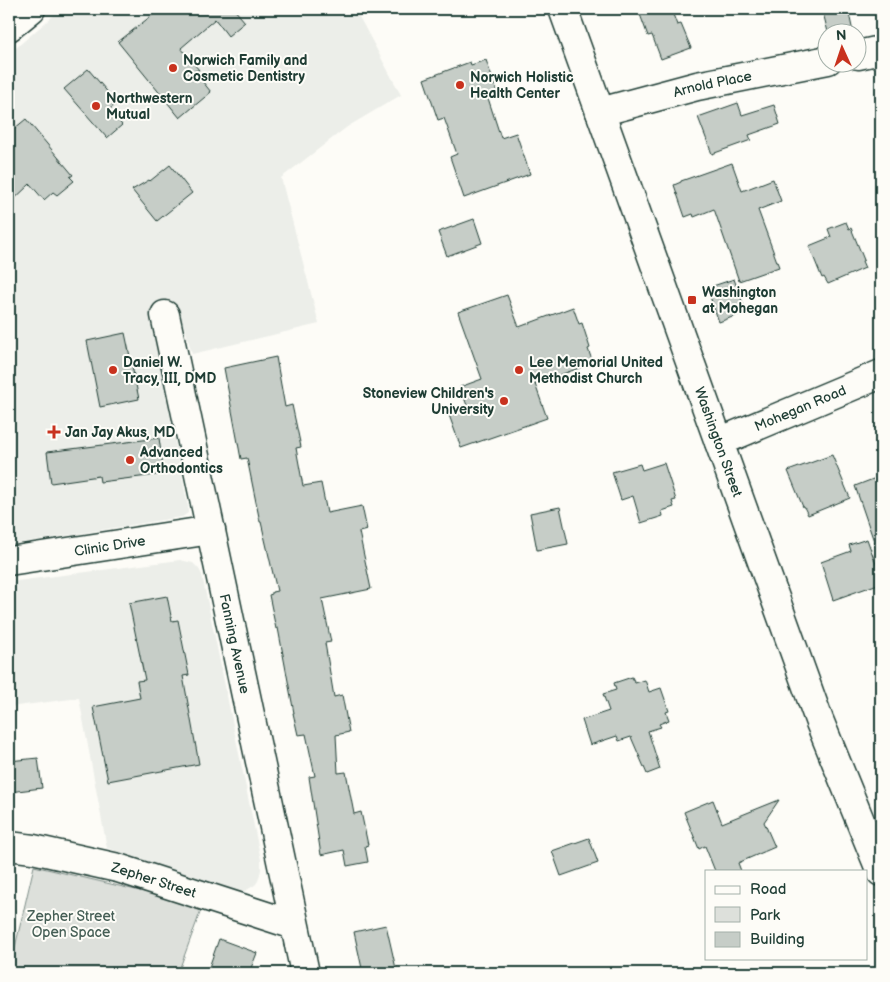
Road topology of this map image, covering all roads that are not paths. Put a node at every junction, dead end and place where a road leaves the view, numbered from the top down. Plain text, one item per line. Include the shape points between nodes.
1 (31, 9) edge
2 (563, 9) edge
3 (9, 28) edge
4 (881, 50) edge
5 (868, 52) edge
6 (818, 62) edge
7 (600, 112) junction
8 (165, 315) dead end
9 (881, 374) edge
10 (719, 442) junction
11 (211, 530) junction
12 (9, 560) edge
13 (9, 846) edge
14 (881, 872) edge
15 (294, 925) junction
16 (305, 973) edge

1 - 3 main road
2 - 7 main road, Washington Street
4 - 5 main road
6 - 7 main road, Arnold Place via 697,86
7 - 10 main road, Washington Street
8 - 11 main road, Fanning Avenue
9 - 10 main road, Mohegan Road
10 - 14 main road, Washington Street via 822,728
11 - 12 main road, Clinic Drive
11 - 15 main road, Fanning Avenue
13 - 15 main road, Zepher Street via 118,868
15 - 16 main road, Fanning Avenue

